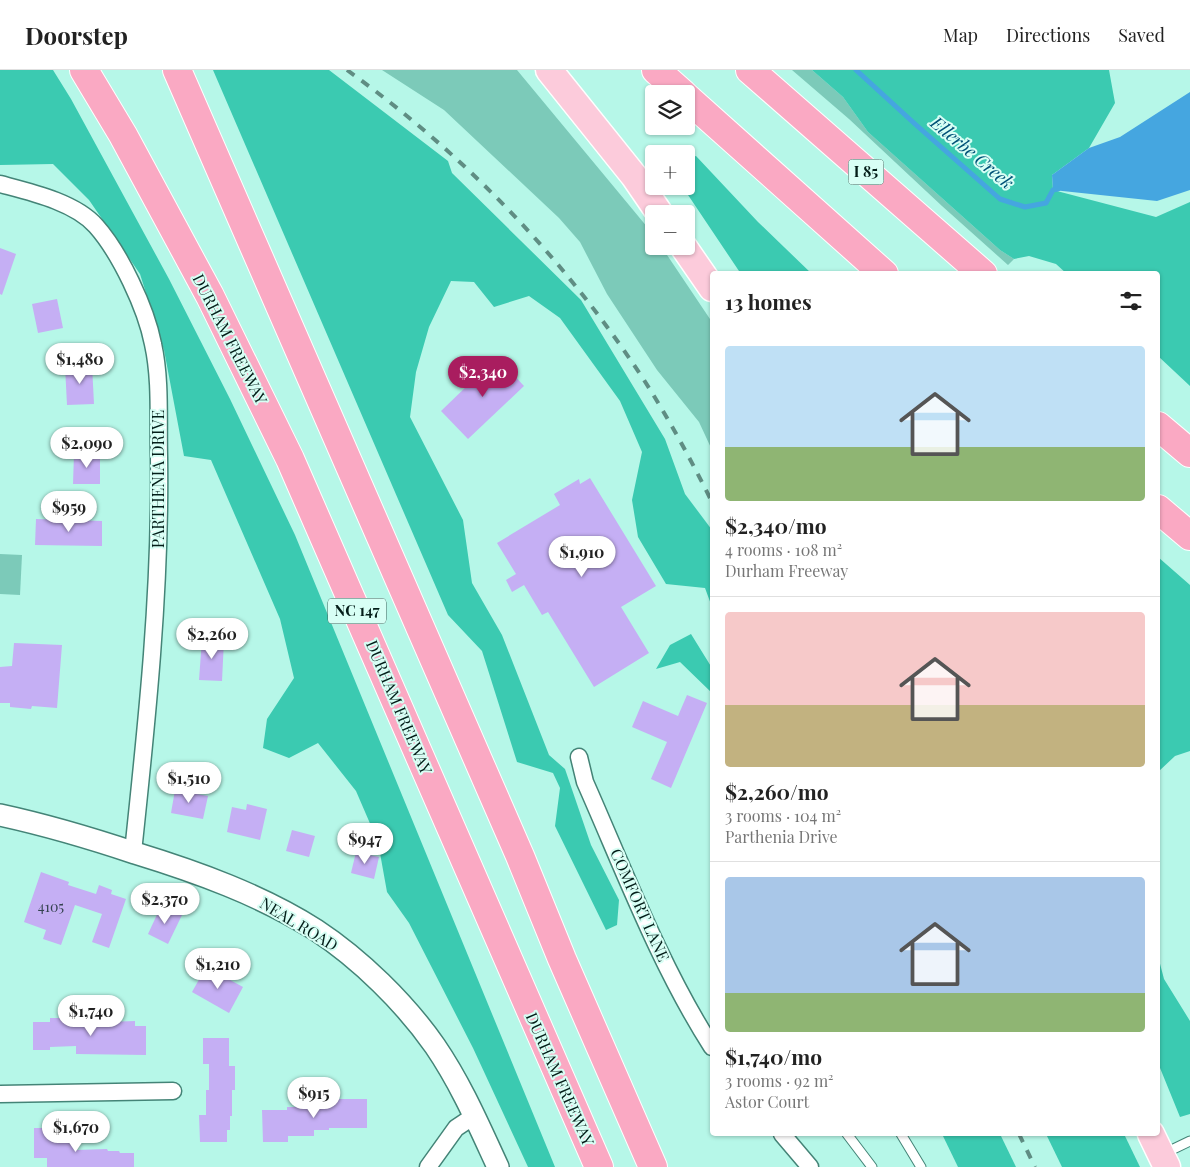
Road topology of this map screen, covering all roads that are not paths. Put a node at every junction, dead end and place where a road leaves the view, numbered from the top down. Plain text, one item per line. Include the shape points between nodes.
1 (84, 70) edge
2 (177, 70) edge
3 (549, 70) edge
4 (656, 70) edge
5 (750, 70) edge
6 (672, 85) edge
7 (695, 105) edge
8 (0, 184) edge
9 (654, 205) edge
10 (689, 255) edge
11 (881, 271) edge
12 (980, 271) edge
13 (710, 285) edge
14 (1160, 427) edge
15 (1160, 428) edge
16 (1190, 438) edge
17 (1190, 453) edge
18 (1160, 511) edge
19 (1190, 536) edge
20 (579, 757) dead end
21 (0, 815) edge
22 (133, 852) junction
23 (710, 1044) edge
24 (173, 1091) dead end
25 (0, 1094) edge
26 (474, 1116) junction
27 (784, 1136) edge
28 (849, 1136) edge
29 (901, 1136) edge
30 (1190, 1140) edge
31 (1159, 1152) edge
32 (428, 1167) edge
33 (498, 1167) edge
34 (599, 1167) edge
35 (653, 1167) edge
36 (810, 1167) edge
37 (872, 1167) edge
38 (921, 1167) edge

1 - 34 highway, DURHAM FREEWAY / NC 147 via 124,135 210,296 290,459
2 - 35 highway, NC 147
3 - 9 main road
4 - 6 highway
5 - 12 highway, I 85
7 - 11 highway
8 - 22 street, PARTHENIA DRIVE via 67,205 95,225 139,300 154,344 159,480 156,578
10 - 13 main road
14 - 16 highway
15 - 17 highway
18 - 19 highway
20 - 23 street, COMFORT LANE via 585,782 662,956 690,1013
21 - 22 street, NEAL ROAD via 40,823
22 - 26 street, NEAL ROAD via 252,896 335,944 362,966 416,1022 443,1060
24 - 25 street
26 - 32 street via 456,1128
26 - 33 street, NEAL ROAD
27 - 36 street
28 - 37 lane
29 - 38 lane
30 - 31 lane

